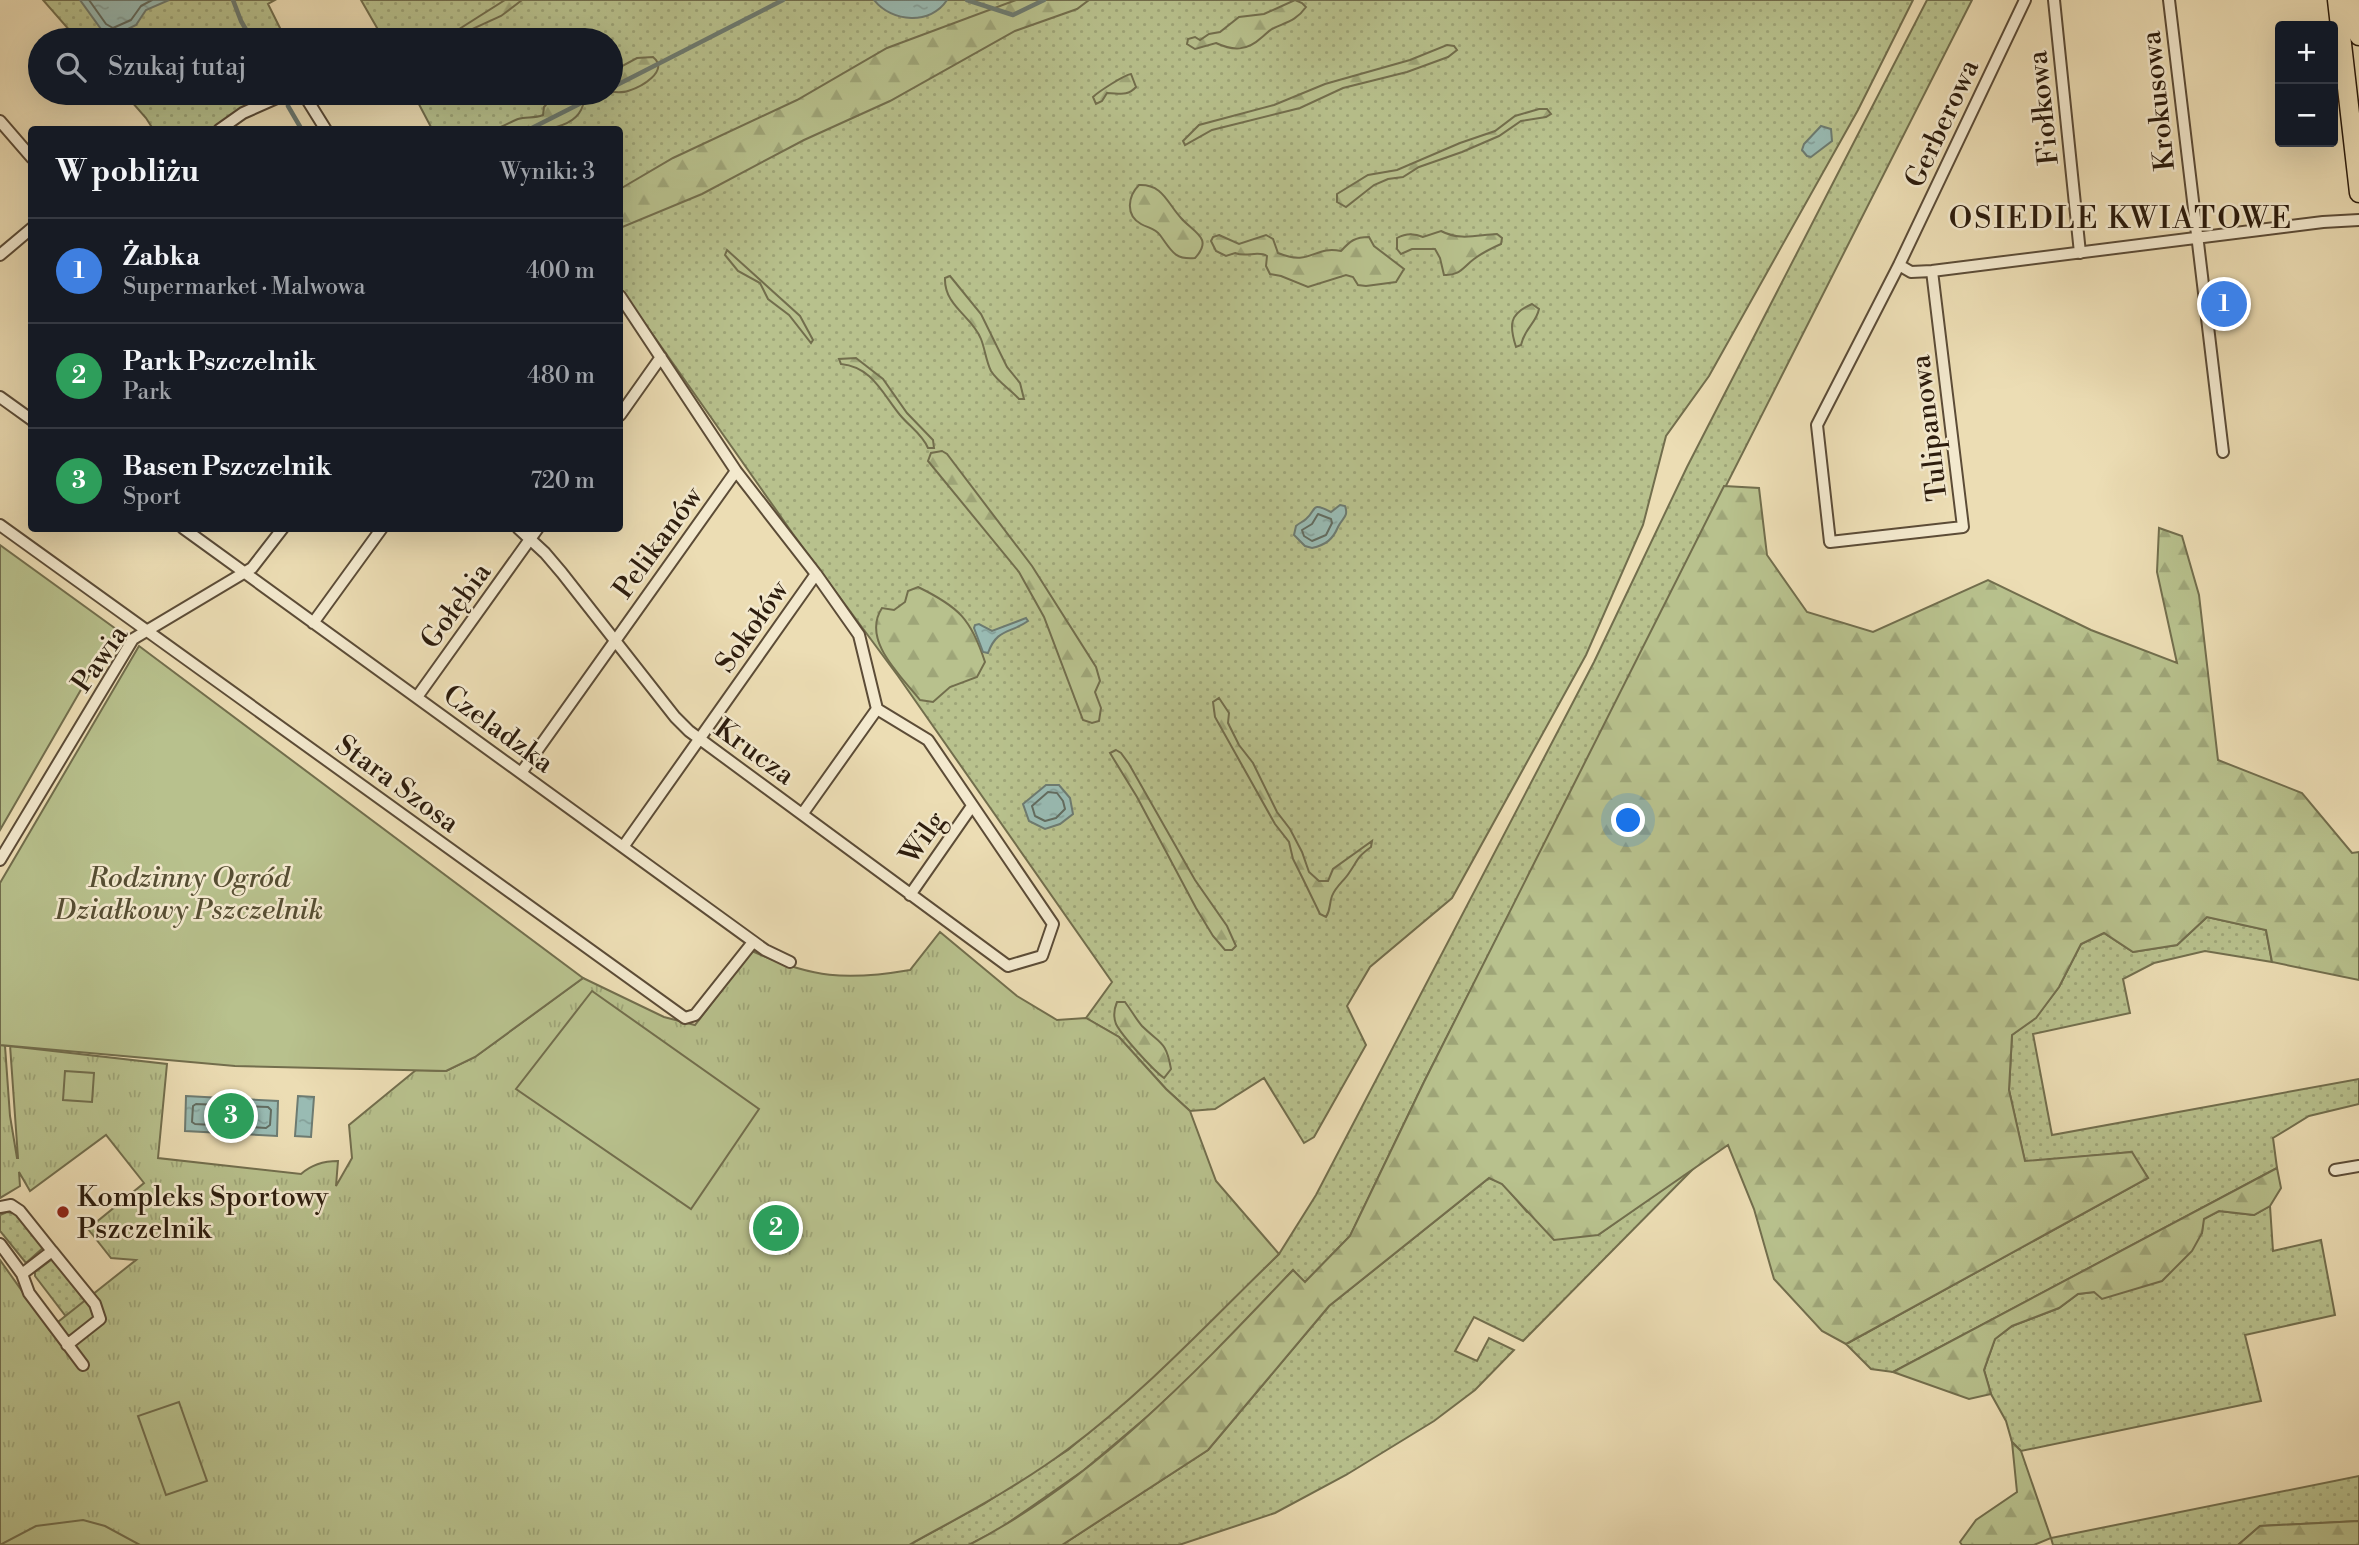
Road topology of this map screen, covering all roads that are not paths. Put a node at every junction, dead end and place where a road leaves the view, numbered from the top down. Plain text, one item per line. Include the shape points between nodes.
1 (2025, 0) edge
2 (2054, 0) edge
3 (2169, 0) edge
4 (2337, 0) edge
5 (2354, 0) edge
6 (2359, 36) edge
7 (261, 105) edge
8 (310, 105) edge
9 (225, 126) edge
10 (324, 126) edge
11 (2, 127) edge
12 (28, 154) edge
13 (2359, 192) edge
14 (2359, 220) edge
15 (28, 231) edge
16 (2196, 240) junction
17 (2080, 253) junction
18 (0, 255) edge
19 (1899, 265) junction
20 (1932, 271) junction
21 (623, 301) edge
22 (661, 358) junction
23 (0, 397) edge
24 (623, 411) edge
25 (28, 417) edge
26 (2223, 452) dead end
27 (736, 471) junction
28 (0, 525) edge
29 (188, 532) edge
30 (280, 532) edge
31 (379, 532) edge
32 (522, 532) edge
33 (535, 532) edge
34 (530, 539) junction
35 (244, 573) junction
36 (816, 574) junction
37 (313, 623) junction
38 (145, 630) junction
39 (615, 639) junction
40 (417, 697) junction
41 (877, 709) junction
42 (699, 738) junction
43 (521, 773) junction
44 (972, 806) junction
45 (803, 813) junction
46 (623, 847) junction
47 (0, 860) edge
48 (910, 895) junction
49 (753, 942) junction
50 (790, 962) dead end
51 (2359, 1166) edge
52 (2334, 1170) dead end
53 (0, 1207) edge
54 (0, 1244) edge
55 (52, 1251) junction
56 (22, 1274) junction
57 (67, 1345) junction
58 (83, 1365) dead end

1 - 19 street, Gerberowa
2 - 17 street, Fiołkowa
3 - 16 street, Krokusowa
4 - 13 main road
5 - 6 main road
7 - 9 street
8 - 10 street
11 - 12 street
14 - 16 street
15 - 18 street
16 - 17 street
16 - 26 street, Krokusowa
17 - 20 street
19 - 20 street via 1911,272
19 - 20 street, Tulipanowa via 1817,425 1830,542 1963,527
21 - 22 street
22 - 24 street
22 - 27 street
23 - 25 street
27 - 36 street
27 - 39 street, Pelikanów
28 - 38 street, Stara Szosa
29 - 35 street, Czeladzka
30 - 35 street, Pawia
31 - 37 street
32 - 34 street, Krucza
33 - 34 street, Gołębia
34 - 39 street, Krucza
34 - 40 street, Gołębia
35 - 37 street, Czeladzka
35 - 38 street, Pawia
36 - 41 street via 859,635
36 - 42 street, Sokołów
37 - 40 street, Czeladzka
38 - 47 street, Pawia via 127,646
38 - 49 street, Stara Szosa via 685,1018 695,1016
39 - 42 street, Krucza via 675,717
39 - 43 street, Pelikanów
40 - 43 street, Czeladzka
41 - 44 street via 928,740
41 - 45 street
42 - 45 street, Krucza
42 - 46 street, Sokołów
43 - 46 street, Czeladzka
44 - 48 street, Wilg
44 - 48 street, Krucza via 1053,923 1042,956 1008,966
45 - 48 street, Krucza
46 - 49 street, Czeladzka
49 - 50 street, Czeladzka
51 - 52 street
53 - 55 street via 11,1205 20,1211
54 - 56 street
55 - 56 street
55 - 57 street via 95,1304 100,1319
56 - 57 street via 29,1293
57 - 58 street

